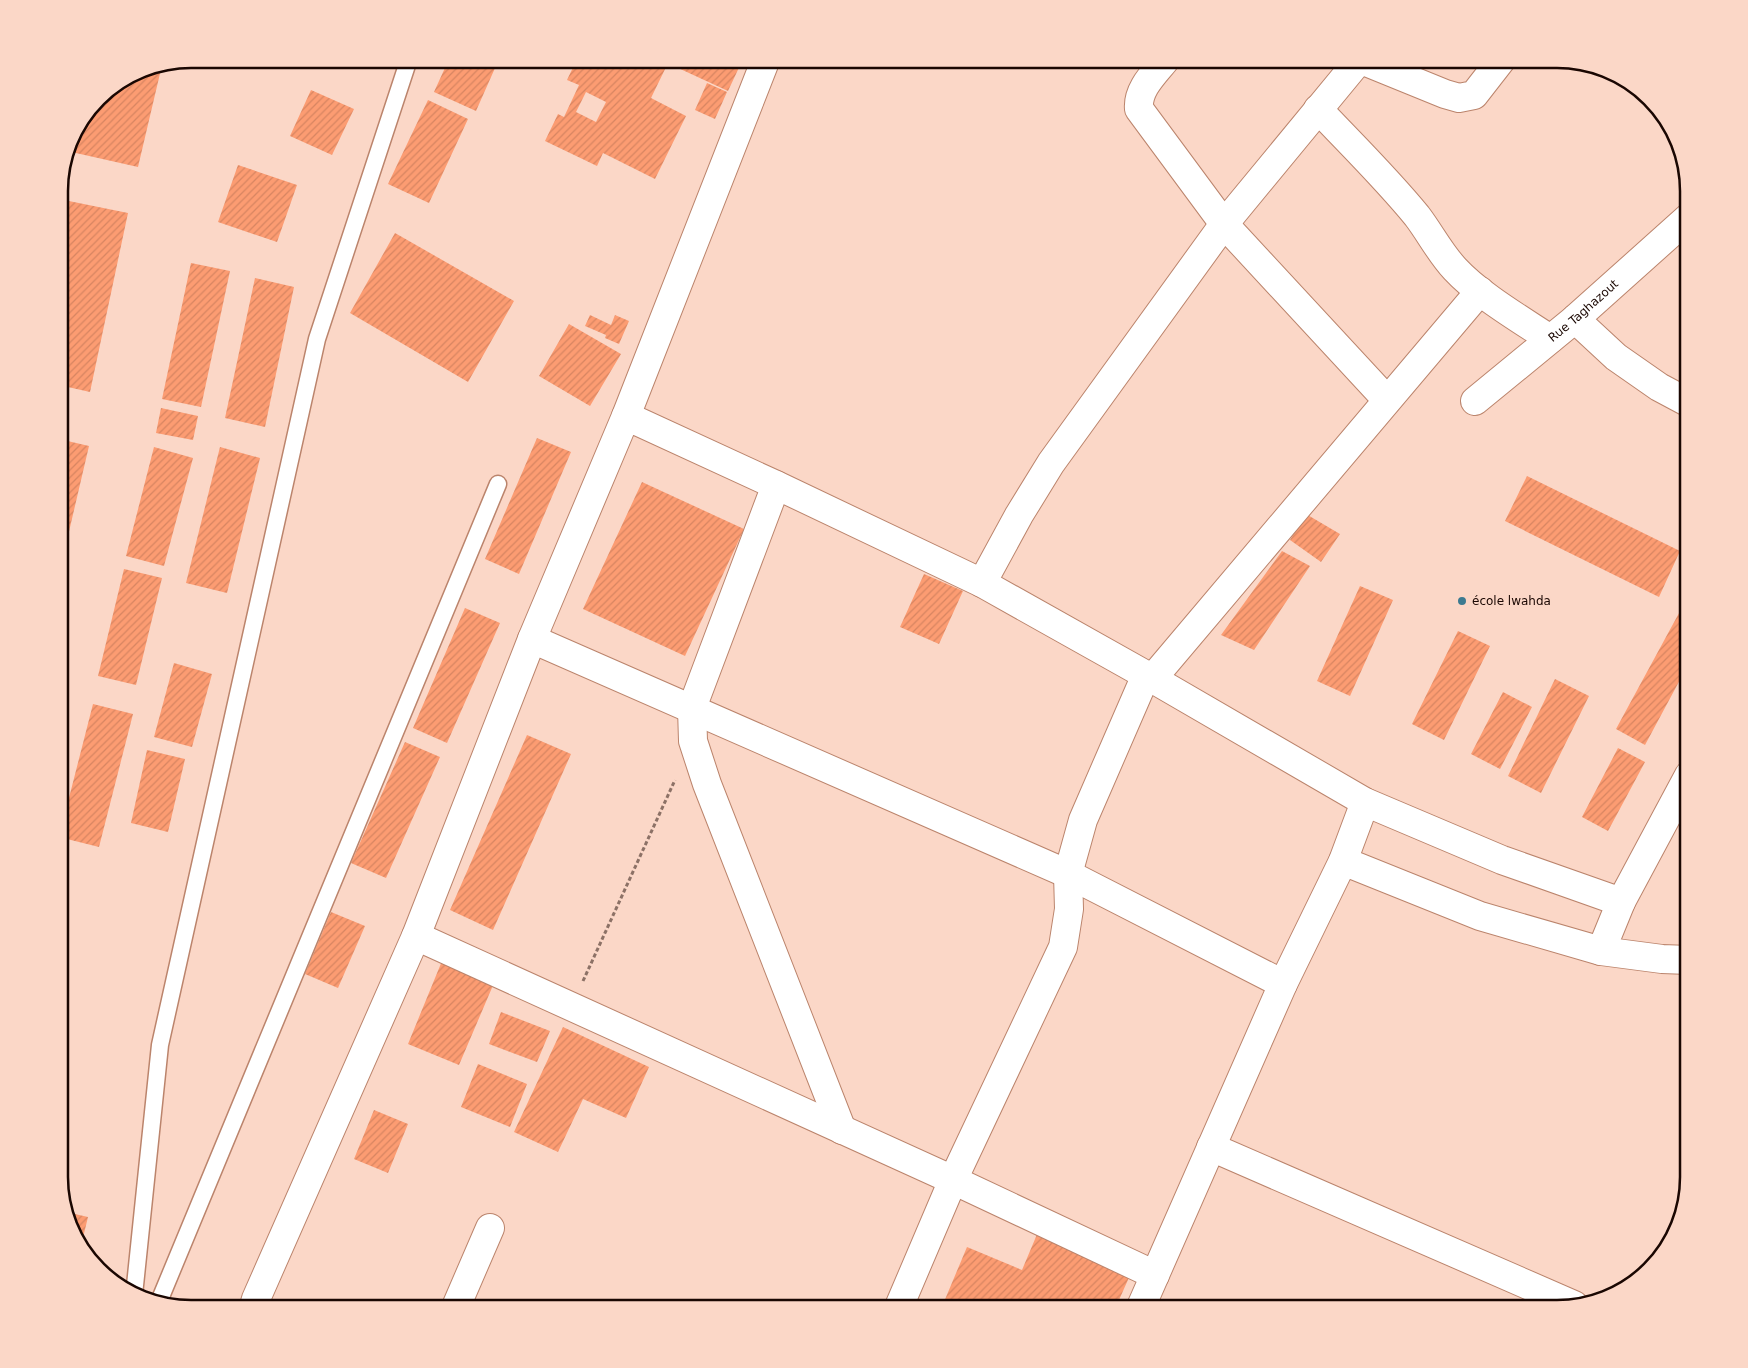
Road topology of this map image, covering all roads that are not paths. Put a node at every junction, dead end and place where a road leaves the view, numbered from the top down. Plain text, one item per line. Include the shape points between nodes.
1 (406, 68) edge
2 (762, 68) edge
3 (1159, 68) edge
4 (1352, 68) edge
5 (1382, 68) edge
6 (1495, 68) edge
7 (1318, 109) junction
8 (1224, 224) junction
9 (1680, 225) edge
10 (1480, 291) junction
11 (1575, 319) junction
12 (1550, 339) junction
13 (1680, 398) edge
14 (1387, 400) junction
15 (1475, 401) dead end
16 (626, 416) junction
17 (498, 484) dead end
18 (776, 485) junction
19 (982, 584) junction
20 (532, 639) junction
21 (1149, 677) junction
22 (692, 708) junction
23 (1680, 792) edge
24 (1365, 802) junction
25 (1343, 861) junction
26 (1068, 874) junction
27 (1621, 902) junction
28 (416, 936) junction
29 (1601, 951) junction
30 (1680, 960) edge
31 (1283, 984) junction
32 (842, 1130) junction
33 (1212, 1147) junction
34 (953, 1180) junction
35 (490, 1228) dead end
36 (1155, 1275) junction
37 (135, 1287) edge
38 (161, 1297) edge
39 (256, 1300) edge
40 (459, 1300) edge
41 (902, 1300) edge
42 (1144, 1300) edge
43 (1563, 1300) edge

1 - 37 lane via 317,339 278,513 160,1045
2 - 16 street
3 - 8 street via 1142,91 1139,108
4 - 7 street
5 - 6 street via 1459,98 1474,94
7 - 8 street
7 - 10 street via 1417,216 1454,268
8 - 14 street
8 - 19 street via 1051,463
9 - 11 street, Rue Taghazout
10 - 12 street
10 - 14 street
11 - 12 street, Rue Taghazout
11 - 13 street via 1616,357
12 - 15 street, Rue Taghazout
14 - 21 street
16 - 18 street
16 - 20 street
17 - 38 lane
18 - 19 street
18 - 22 street
19 - 21 street
20 - 22 street
20 - 28 street
21 - 24 street
21 - 26 street via 1083,820
22 - 26 street
22 - 32 street via 693,741 707,784
23 - 27 street
24 - 25 street
24 - 27 street via 1502,860
25 - 29 street via 1480,916
25 - 31 street
26 - 31 street
26 - 34 street via 1069,909 1064,947
27 - 29 street
28 - 32 street
28 - 39 street
29 - 30 street
31 - 33 street
32 - 34 street
33 - 36 street
33 - 43 street
34 - 36 street
34 - 41 street
35 - 40 street
36 - 42 street

